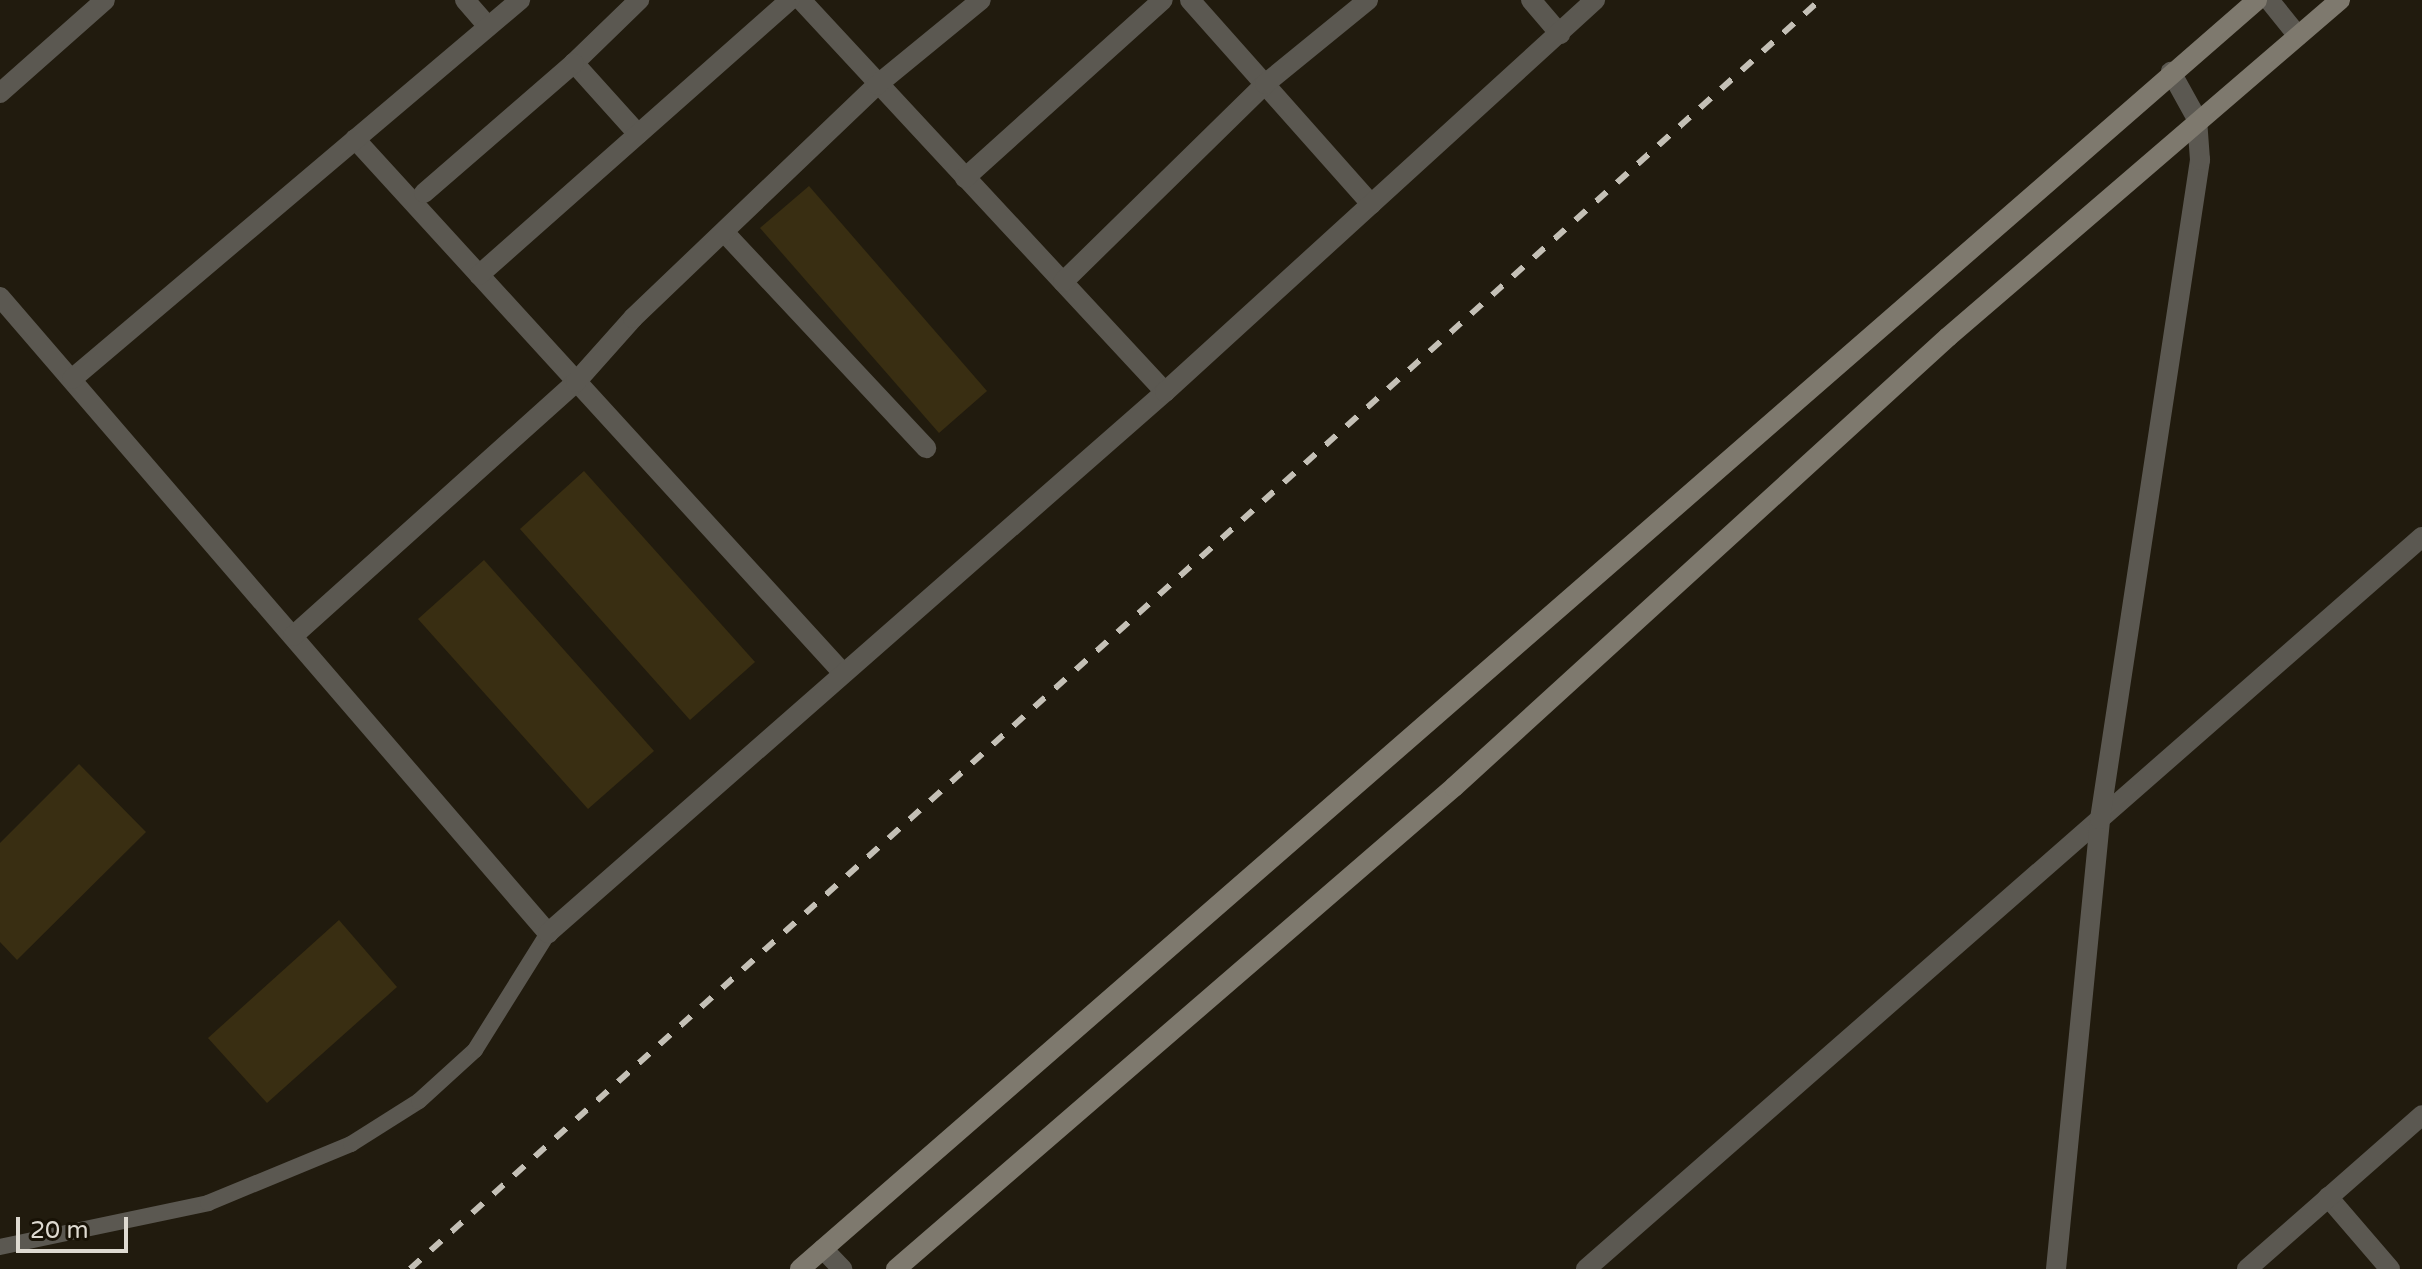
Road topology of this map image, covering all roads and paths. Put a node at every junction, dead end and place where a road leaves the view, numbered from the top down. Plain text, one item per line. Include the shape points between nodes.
1 (105, 0) edge
2 (465, 0) edge
3 (520, 0) edge
4 (639, 0) edge
5 (790, 0) edge
6 (801, 0) edge
7 (981, 0) edge
8 (1163, 0) edge
9 (1190, 0) edge
10 (1368, 0) edge
11 (1531, 0) edge
12 (1595, 0) edge
13 (2257, 0) edge
14 (2269, 0) edge
15 (2340, 0) edge
16 (488, 26) junction
17 (1560, 34) junction
18 (2298, 36) junction
19 (574, 63) junction
20 (2171, 72) junction
21 (1265, 84) junction
22 (877, 85) junction
23 (0, 93) edge
24 (2197, 119) junction
25 (638, 134) junction
26 (355, 139) junction
27 (965, 178) junction
28 (424, 193) dead end
29 (1371, 204) junction
30 (724, 232) junction
31 (479, 275) junction
32 (1063, 282) junction
33 (0, 297) edge
34 (72, 379) junction
35 (576, 382) junction
36 (1165, 392) junction
37 (926, 448) dead end
38 (2422, 537) edge
39 (293, 636) junction
40 (843, 673) junction
41 (2100, 819) junction
42 (548, 933) junction
43 (2422, 1115) edge
44 (2328, 1197) junction
45 (0, 1247) edge
46 (823, 1249) junction
47 (800, 1269) edge
48 (842, 1269) edge
49 (896, 1269) edge
50 (1586, 1269) edge
51 (2056, 1269) edge
52 (2247, 1269) edge
53 (2390, 1269) edge

1 - 23 street
2 - 16 street
3 - 16 street
4 - 19 street
5 - 25 street
6 - 22 street
7 - 22 street
8 - 27 street
9 - 21 street
10 - 21 street
11 - 17 street
12 - 17 street
13 - 20 main road
14 - 18 street
15 - 18 main road
16 - 26 street
17 - 29 street
18 - 24 main road
19 - 25 street
19 - 28 street
20 - 24 street
20 - 46 main road
21 - 29 street
21 - 32 street
22 - 27 street
22 - 30 street
24 - 41 street via 2200,160
24 - 49 main road via 1454,787
25 - 31 street
26 - 31 street
26 - 34 street
27 - 32 street
29 - 36 street
30 - 35 street
30 - 37 street
31 - 35 street
32 - 36 street
33 - 34 street
34 - 39 street
35 - 39 street
35 - 40 street
36 - 40 street
38 - 41 street
39 - 42 street
40 - 42 street
41 - 50 street
41 - 51 street
42 - 45 lane via 475,1050 419,1101 351,1144 208,1203
43 - 44 street
44 - 52 street
44 - 53 street
46 - 47 main road
46 - 48 street

